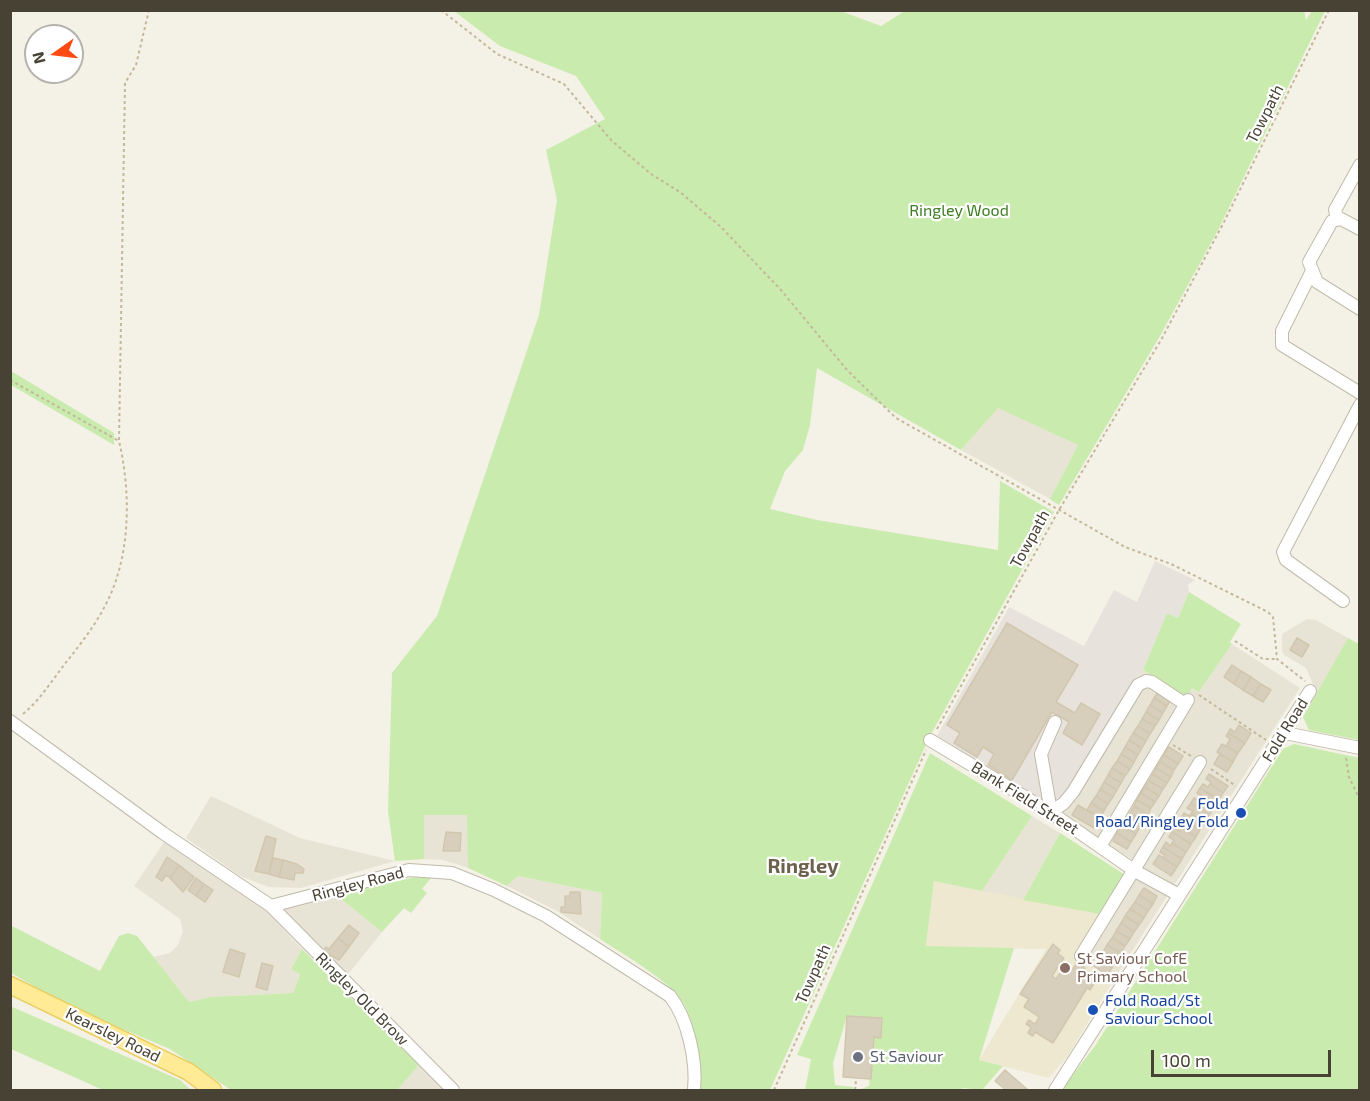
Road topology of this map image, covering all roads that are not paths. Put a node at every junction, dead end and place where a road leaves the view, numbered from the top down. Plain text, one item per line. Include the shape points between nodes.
1 (1359, 165) edge
2 (1337, 218) junction
3 (1359, 229) edge
4 (1311, 273) junction
5 (1359, 309) edge
6 (1359, 393) edge
7 (1359, 405) edge
8 (1343, 601) dead end
9 (1310, 691) road end
10 (12, 722) edge
11 (1055, 722) dead end
12 (1285, 733) junction
13 (930, 740) road end
14 (1353, 747) edge
15 (1200, 762) dead end
16 (1051, 812) junction
17 (1101, 845) junction
18 (1135, 871) junction
19 (1179, 895) junction
20 (272, 906) junction
21 (1081, 956) dead end
22 (10, 985) edge
23 (213, 1090) edge
24 (453, 1090) edge
25 (694, 1090) edge
26 (1055, 1090) edge

1 - 2 street via 1335,210
2 - 3 street
2 - 4 street via 1310,256
4 - 5 street via 1323,286
4 - 6 street via 1282,331 1282,345
7 - 8 street via 1283,552 1286,560
9 - 12 street, Fold Road
10 - 20 street via 163,833
11 - 16 street via 1041,754
12 - 14 street
12 - 19 street, Fold Road
13 - 16 street, Bank Field Street
15 - 18 street
16 - 17 street, Bank Field Street
16 - 17 street via 1073,792 1138,685 1152,682 1187,702
17 - 18 street, Bank Field Street
18 - 19 street, Bank Field Street
18 - 21 street
19 - 26 street, Fold Road
20 - 24 street, Ringley Old Brow
20 - 25 street, Ringley Road via 409,870 452,873 494,890 587,940 670,996 680,1009 693,1063
22 - 23 main road, Kearsley Road via 189,1072

